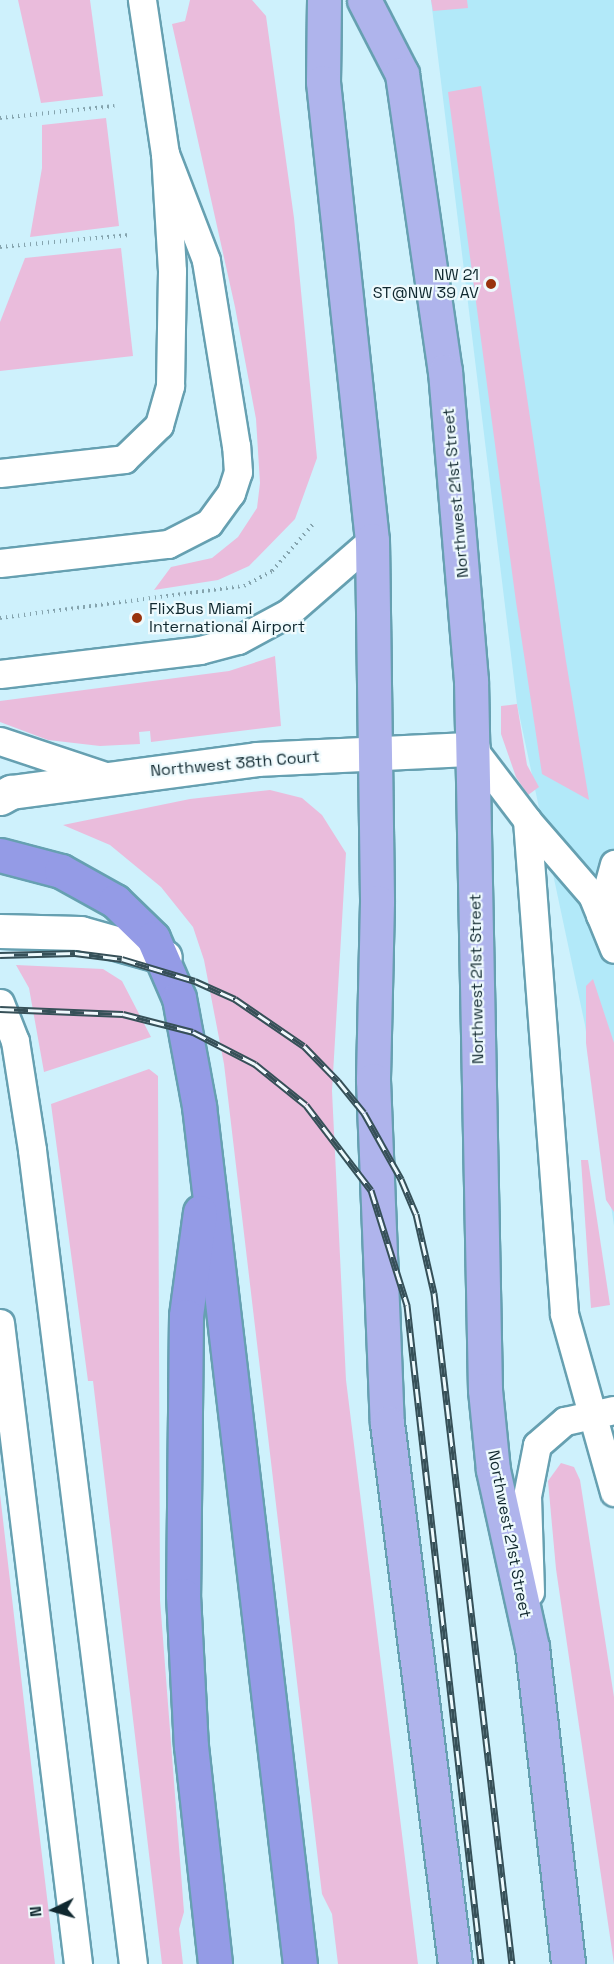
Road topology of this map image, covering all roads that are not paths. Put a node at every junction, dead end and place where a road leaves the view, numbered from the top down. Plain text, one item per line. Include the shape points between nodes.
1 (142, 0) edge
2 (324, 0) edge
3 (364, 0) edge
4 (165, 154) junction
5 (0, 473) edge
6 (372, 540) junction
7 (0, 563) edge
8 (0, 674) edge
9 (0, 741) edge
10 (473, 749) junction
11 (376, 753) junction
12 (108, 777) junction
13 (0, 798) edge
14 (527, 820) junction
15 (0, 855) edge
16 (614, 864) edge
17 (600, 915) junction
18 (0, 931) edge
19 (614, 949) edge
20 (165, 957) junction
21 (0, 1003) edge
22 (206, 1168) junction
23 (0, 1323) edge
24 (601, 1411) edge
25 (614, 1492) edge
26 (531, 1647) junction
27 (78, 1964) edge
28 (133, 1964) edge
29 (214, 1964) edge
30 (300, 1964) edge
31 (455, 1964) edge
32 (568, 1964) edge

1 - 4 lane
2 - 6 main road via 322,82
3 - 10 main road, Northwest 21st Street via 402,74 445,371
4 - 5 lane via 172,271 170,386 159,425 124,459
4 - 7 lane via 206,260 236,446 238,472 231,493 209,523 168,544
6 - 8 lane via 288,613 238,640 200,650
6 - 11 main road
9 - 12 lane
10 - 11 street, Northwest 38th Court
10 - 14 lane
10 - 26 main road, Northwest 21st Street via 485,1390 493,1470
11 - 12 street, Northwest 38th Court via 257,759
11 - 31 main road via 373,1091 387,1423
12 - 13 street, Northwest 38th Court
14 - 17 lane via 592,895
14 - 24 lane via 564,1314
15 - 20 highway via 61,871 106,896 137,919
16 - 17 lane
17 - 19 lane
18 - 20 street via 80,933
20 - 22 highway via 190,1041
21 - 28 lane via 15,1041 23,1089
22 - 29 highway via 186,1316 183,1572 191,1746
22 - 30 highway
23 - 27 lane
24 - 25 lane
24 - 26 lane via 554,1427 532,1457 527,1496
26 - 32 main road, Northwest 21st Street

